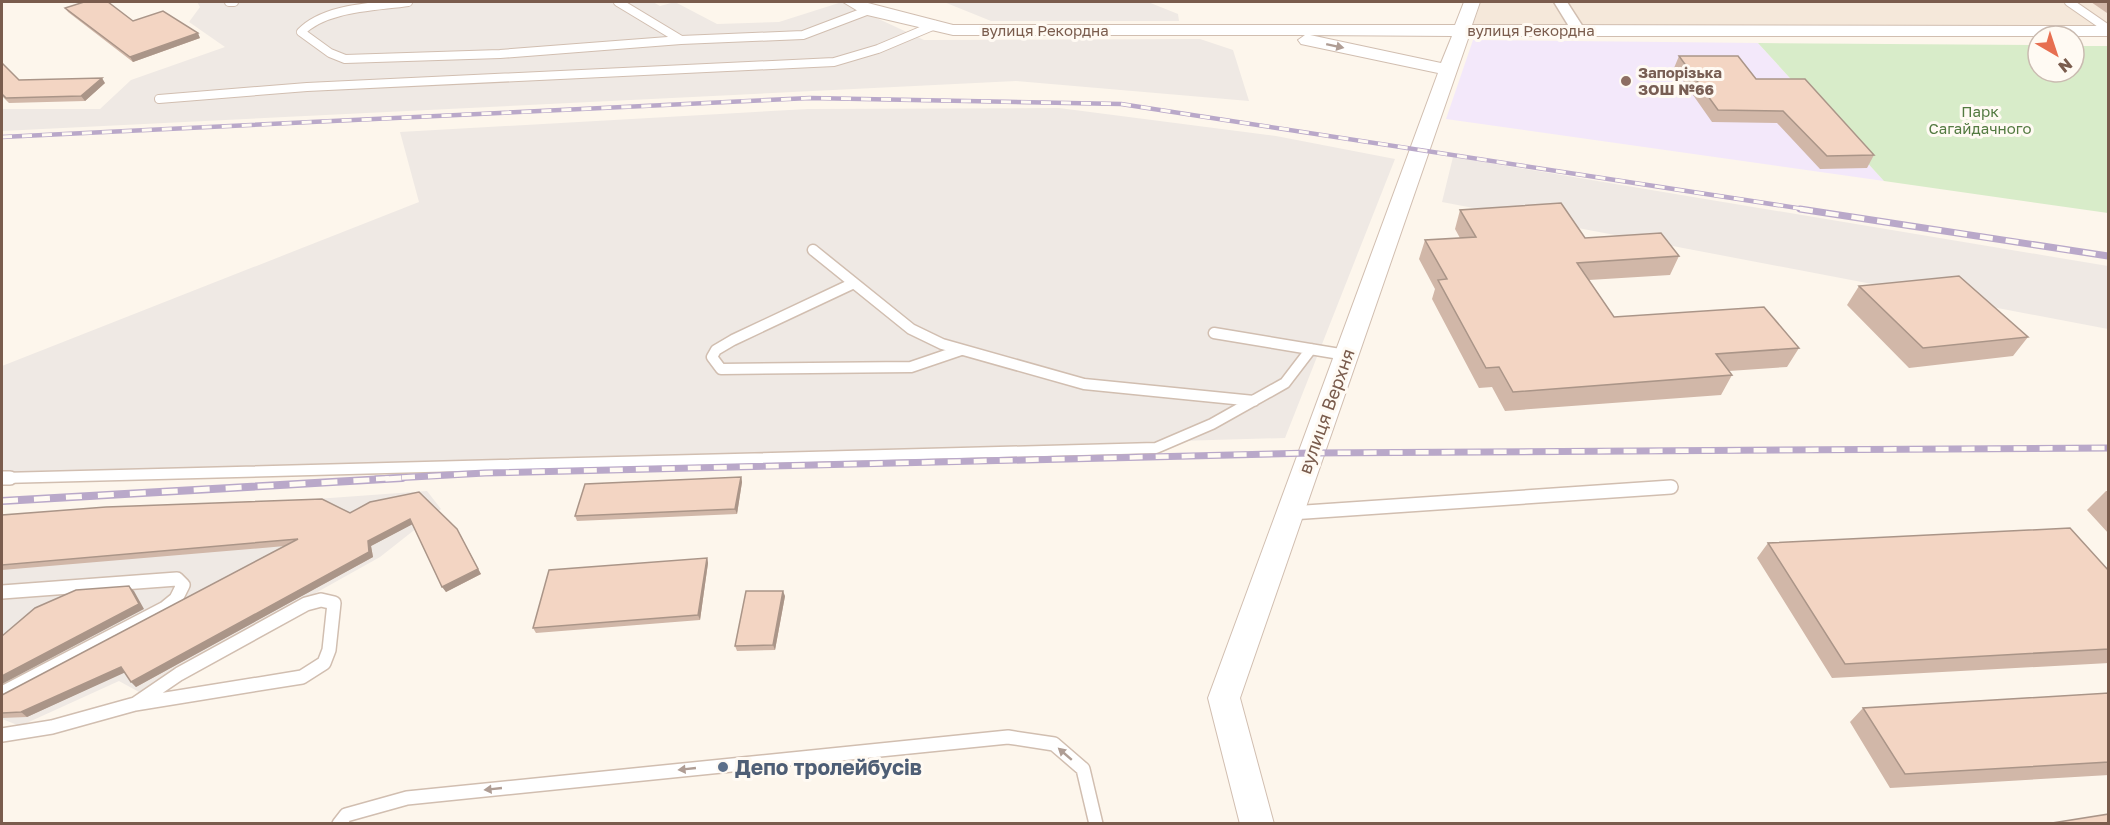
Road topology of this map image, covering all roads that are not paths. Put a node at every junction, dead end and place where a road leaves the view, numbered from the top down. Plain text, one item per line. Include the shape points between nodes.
1 (408, 2) edge
2 (618, 2) edge
3 (851, 2) edge
4 (1472, 2) edge
5 (1561, 2) edge
6 (2069, 2) edge
7 (869, 10) junction
8 (935, 25) junction
9 (1462, 29) junction
10 (1257, 30) junction
11 (1578, 30) junction
12 (2109, 30) edge
13 (681, 40) junction
14 (1448, 70) junction
15 (159, 99) dead end
16 (813, 250) dead end
17 (854, 283) junction
18 (1214, 333) dead end
19 (1311, 349) junction
20 (962, 350) junction
21 (1346, 355) junction
22 (1254, 401) junction
23 (2, 478) edge
24 (1671, 487) dead end
25 (1289, 513) junction
26 (2, 592) edge
27 (2, 693) edge
28 (135, 704) junction
29 (2, 735) edge
30 (339, 824) edge
31 (1096, 824) edge
32 (1257, 824) edge

1 - 13 lane via 329,16 309,23 301,32 345,59 500,54
2 - 13 lane
3 - 7 street, вулиця Рекордна
4 - 9 street, вулиця Верхня
5 - 11 street
6 - 12 lane
7 - 8 street, вулиця Рекордна
7 - 13 lane via 803,35
8 - 10 street, вулиця Рекордна via 953,30
8 - 15 lane via 834,62 307,87
9 - 10 street, вулиця Рекордна
9 - 11 street, вулиця Рекордна
9 - 14 street, вулиця Верхня
10 -> 14 street
11 - 12 street, вулиця Рекордна
14 - 21 street, вулиця Верхня
16 - 17 lane
17 - 20 lane via 911,329
17 - 20 lane via 733,340 716,350 712,357 715,363 721,369 911,368
18 - 19 lane
19 - 21 lane
19 - 22 lane via 1285,382
20 - 22 lane via 1084,384
21 - 25 street, вулиця Верхня
22 - 23 lane via 1156,448
24 - 25 lane
25 - 32 street, вулиця Верхня via 1224,698
26 - 27 lane via 177,579 183,585 176,599 165,608
28 - 28 lane via 314,672 324,663 329,650 334,603 321,600 306,604 179,674
28 - 29 lane via 61,726
31 -> 30 lane via 1083,769 1054,744 1008,737 407,798 346,815

